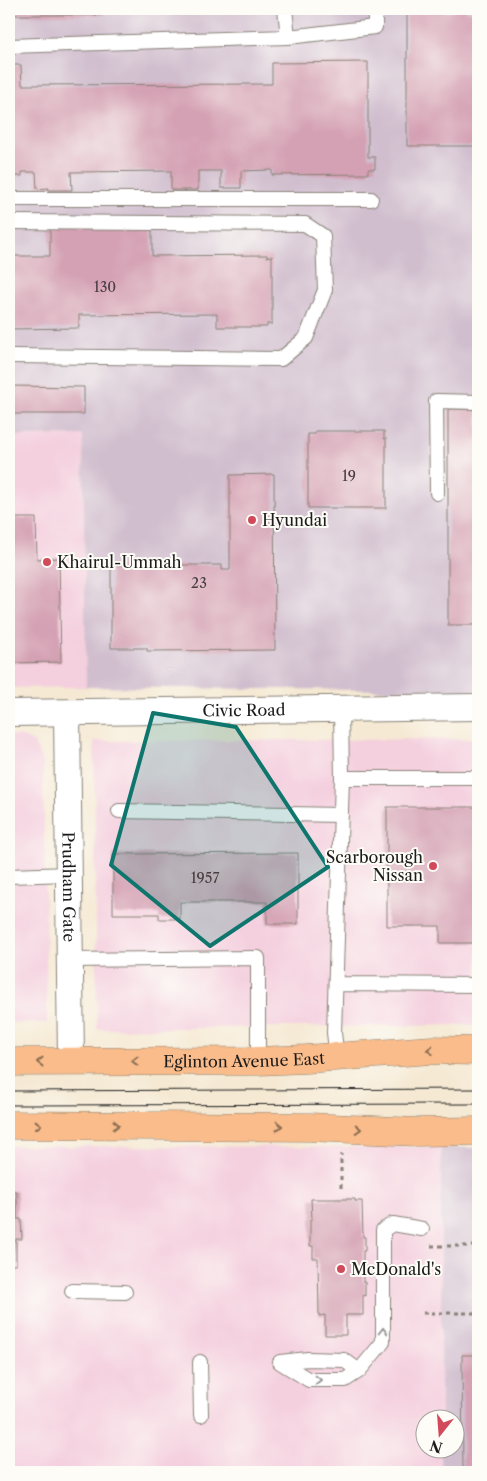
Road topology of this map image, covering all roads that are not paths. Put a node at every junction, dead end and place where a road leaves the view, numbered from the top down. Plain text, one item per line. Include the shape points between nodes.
1 (285, 9) edge
2 (375, 9) edge
3 (288, 37) junction
4 (9, 46) edge
5 (9, 199) edge
6 (371, 199) dead end
7 (9, 222) edge
8 (9, 356) edge
9 (478, 402) edge
10 (437, 493) dead end
11 (478, 707) edge
12 (341, 709) junction
13 (9, 713) edge
14 (67, 713) junction
15 (342, 778) junction
16 (478, 778) edge
17 (119, 811) dead end
18 (341, 815) junction
19 (69, 874) junction
20 (9, 876) edge
21 (70, 960) junction
22 (336, 984) junction
23 (478, 985) edge
24 (478, 1051) edge
25 (337, 1057) junction
26 (258, 1061) junction
27 (9, 1062) edge
28 (71, 1062) junction
29 (9, 1125) edge
30 (478, 1131) edge
31 (422, 1229) dead end
32 (72, 1291) dead end
33 (125, 1292) dead end
34 (200, 1362) dead end
35 (359, 1371) junction
36 (201, 1415) dead end

1 - 3 lane
2 - 3 lane via 376,27
3 - 4 lane
5 - 6 lane
7 - 8 lane via 305,224 323,236 325,290 306,338 281,359
9 - 10 lane via 436,402
11 - 12 street, Civic Road
12 - 14 street, Civic Road
12 - 15 lane
13 - 14 street, Civic Road
14 - 19 street, Prudham Gate
15 - 16 lane
15 - 18 lane
17 - 18 lane
18 - 22 lane
19 - 20 lane
19 - 21 street, Prudham Gate
21 - 26 lane via 258,958
21 - 28 street, Prudham Gate
22 - 23 lane
22 - 25 lane via 334,1033
24 -> 25 main road, Eglinton Avenue East via 432,1050
25 - 26 main road, Eglinton Avenue East
26 -> 28 main road, Eglinton Avenue East
28 -> 27 main road, Eglinton Avenue East
29 -> 30 main road
35 -> 31 lane via 383,1342 383,1230 393,1224
32 - 33 lane
34 - 36 lane
35 -> 35 lane via 344,1360 280,1362 309,1380 344,1380

